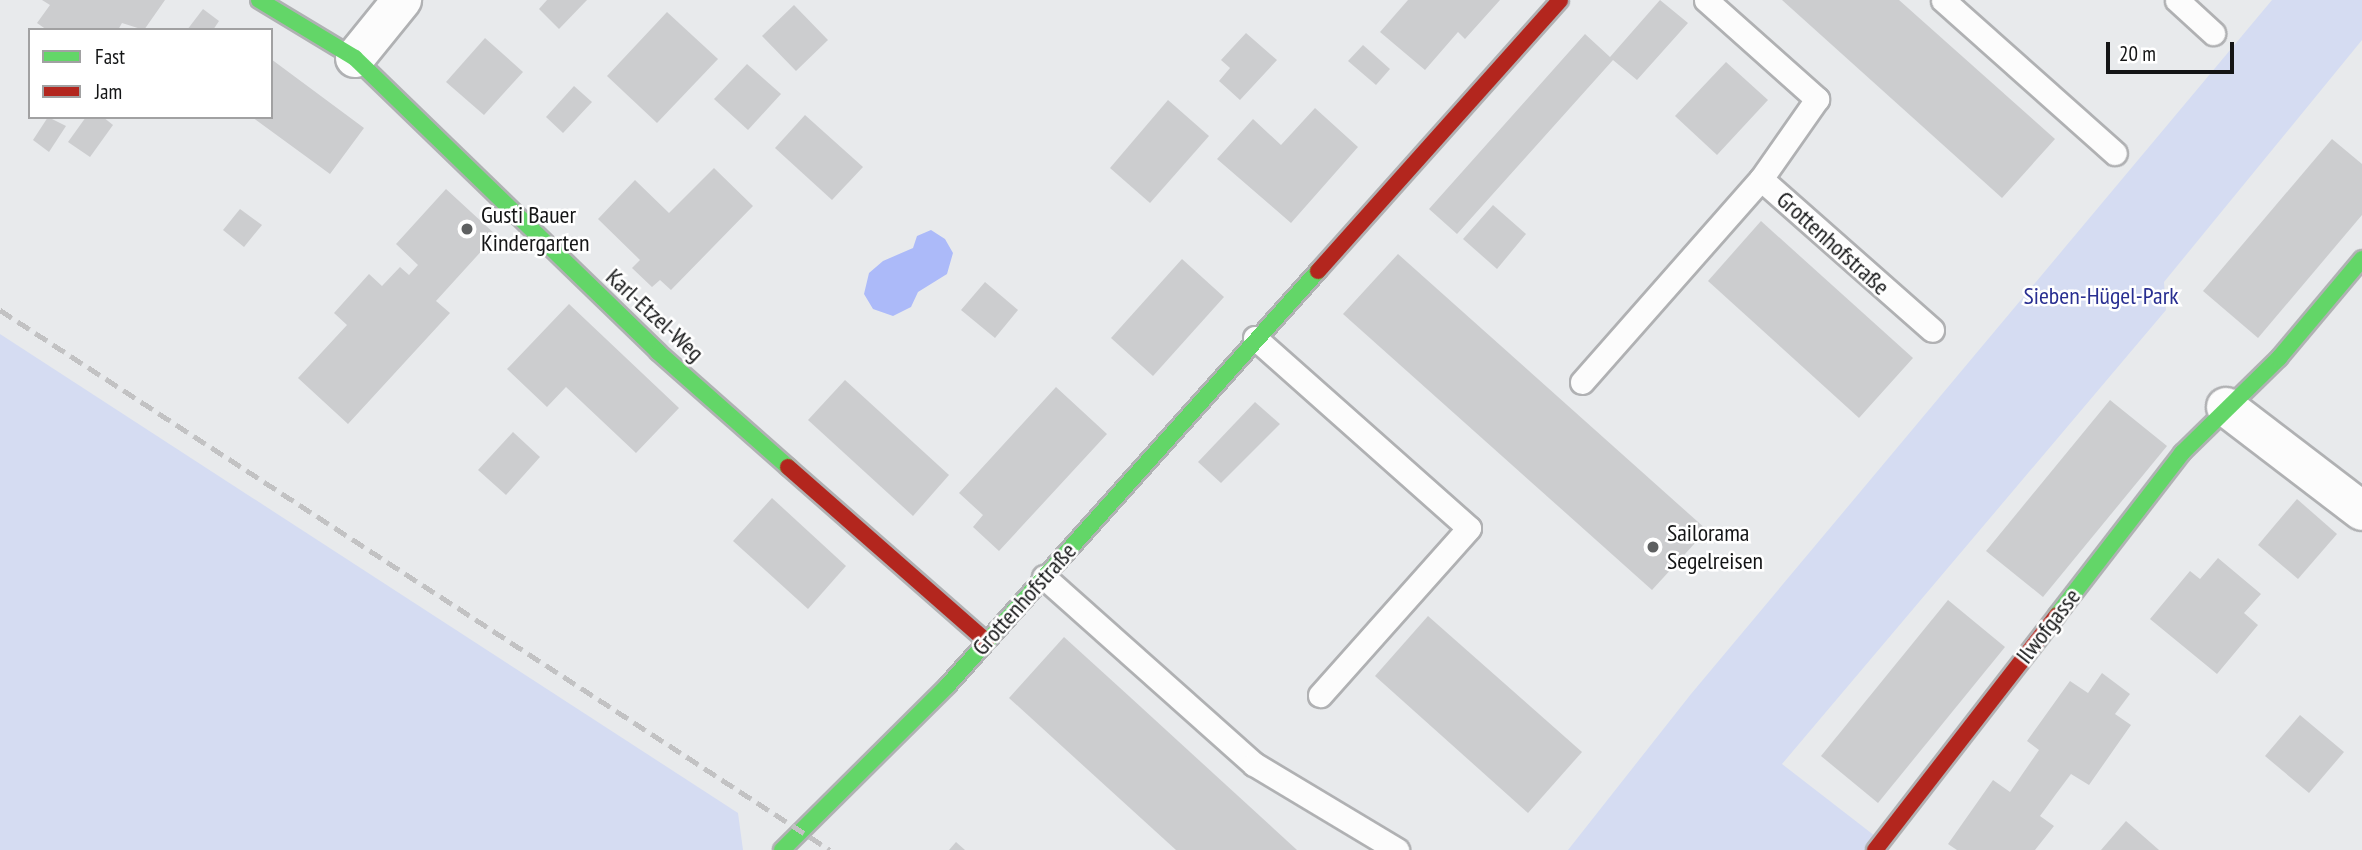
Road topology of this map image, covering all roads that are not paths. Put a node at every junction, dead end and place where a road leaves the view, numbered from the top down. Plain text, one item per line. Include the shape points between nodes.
1 (259, 0) edge
2 (402, 0) edge
3 (1560, 0) edge
4 (1706, 0) edge
5 (1943, 0) edge
6 (2177, 0) edge
7 (2213, 33) dead end
8 (355, 58) junction
9 (2115, 153) dead end
10 (1760, 178) junction
11 (2362, 259) edge
12 (1932, 330) dead end
13 (1255, 338) junction
14 (1582, 382) dead end
15 (2226, 407) junction
16 (2362, 511) edge
17 (1044, 577) junction
18 (986, 641) junction
19 (1320, 695) dead end
20 (1875, 849) edge
21 (782, 850) edge
22 (1397, 850) edge

1 - 8 street, Karl-Etzel-Weg
2 - 8 street
3 - 13 street, Grottenhofstraße
4 - 10 lane, Grottenhofstraße via 1817,99
5 - 9 lane
6 - 7 lane
8 - 18 street, Karl-Etzel-Weg via 658,352
10 - 12 lane, Grottenhofstraße
10 - 14 lane
11 - 15 street, Ilwofgasse via 2279,358
13 - 17 street, Grottenhofstraße
13 - 19 lane via 1469,528
15 - 16 street
15 - 20 street, Ilwofgasse via 2182,453
17 - 18 street, Grottenhofstraße
17 - 22 lane via 1254,764
18 - 21 street, Grottenhofstraße

